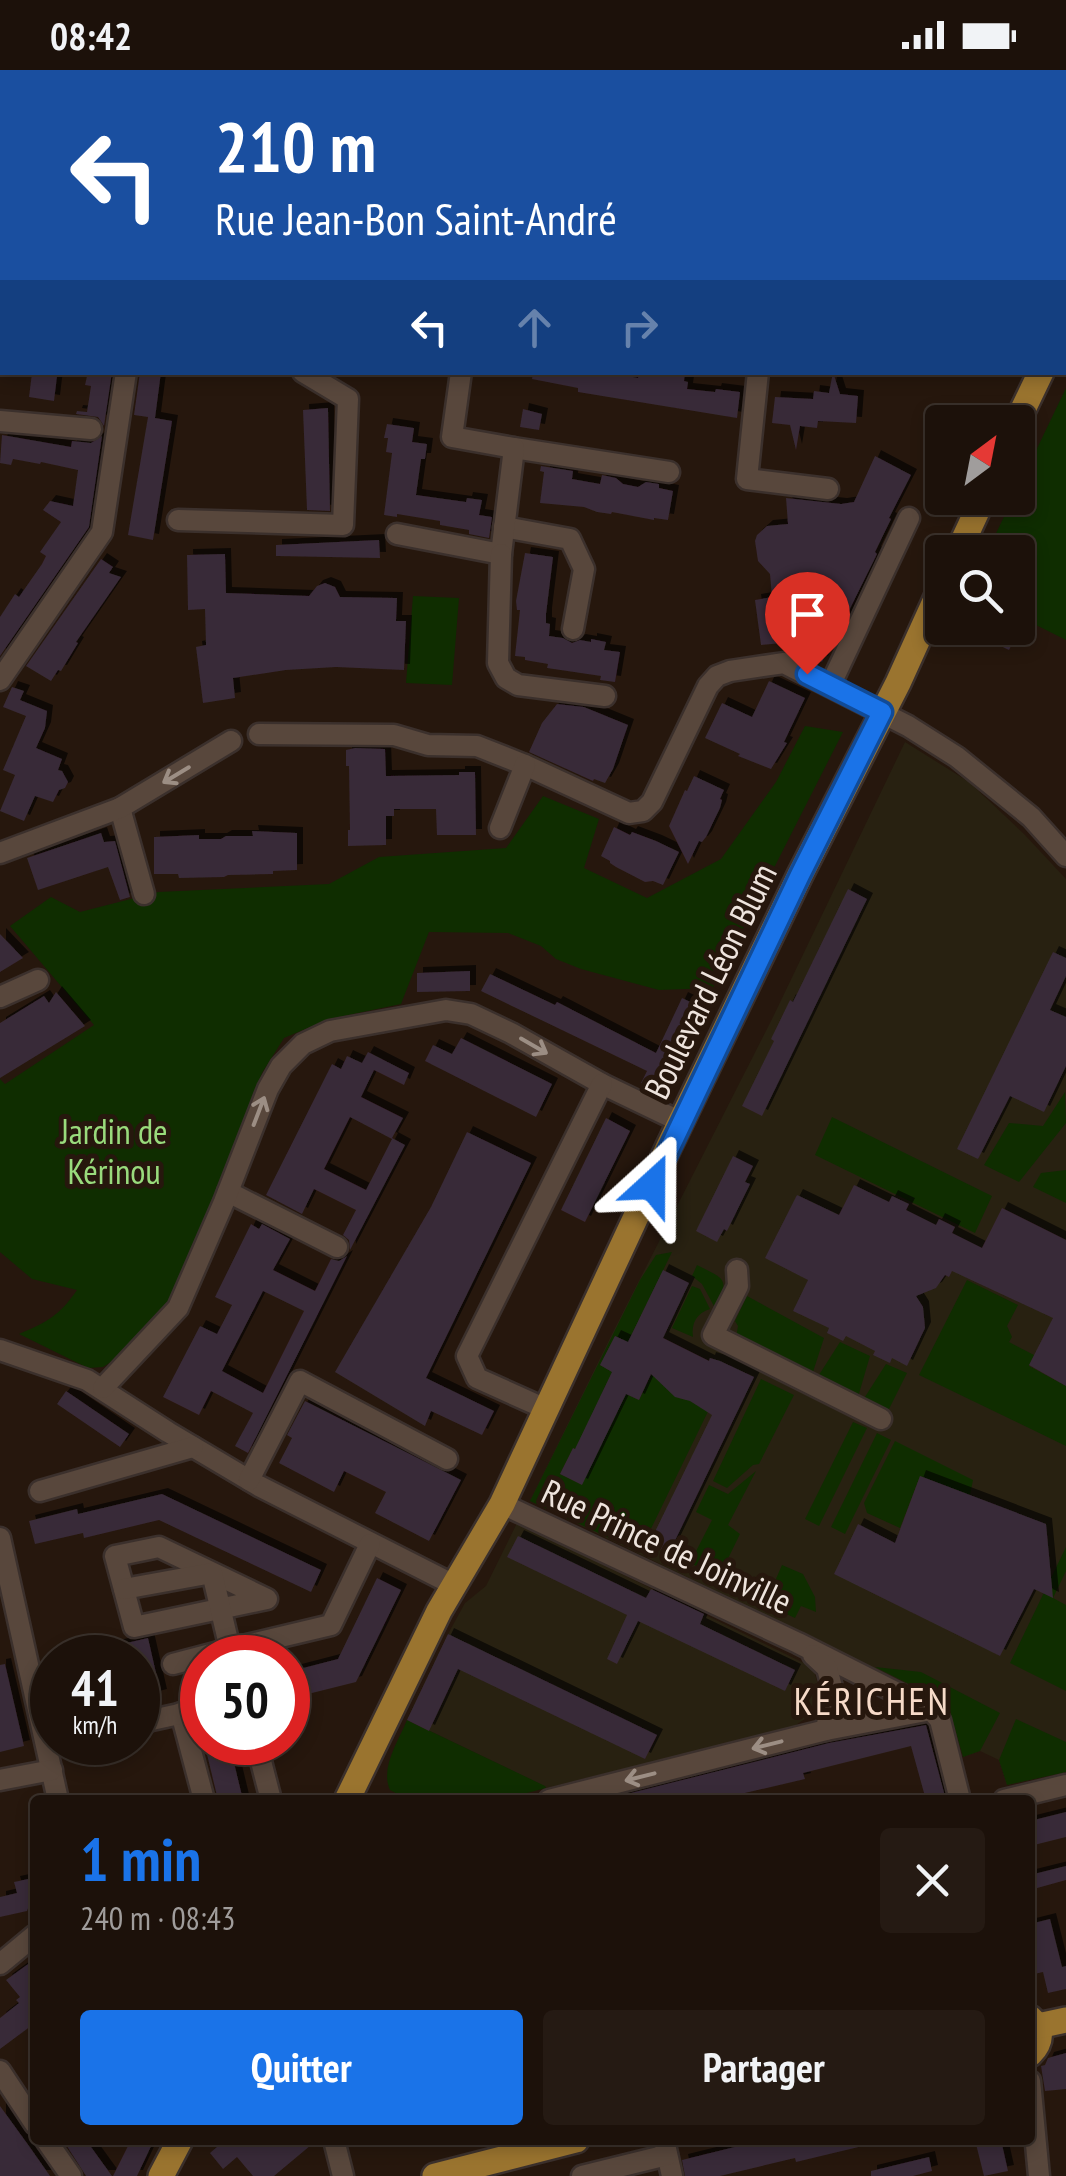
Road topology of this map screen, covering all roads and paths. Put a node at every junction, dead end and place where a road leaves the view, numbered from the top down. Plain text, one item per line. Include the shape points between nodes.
1 (125, 375) edge
2 (308, 375) edge
3 (462, 375) edge
4 (758, 375) edge
5 (1040, 375) edge
6 (1024, 405) edge
7 (0, 421) edge
8 (105, 431) junction
9 (514, 448) junction
10 (669, 472) dead end
11 (828, 490) dead end
12 (909, 518) dead end
13 (178, 520) dead end
14 (504, 527) junction
15 (397, 534) dead end
16 (501, 554) junction
17 (925, 622) edge
18 (574, 629) dead end
19 (0, 680) edge
20 (830, 686) junction
21 (605, 696) dead end
22 (882, 712) junction
23 (259, 734) dead end
24 (231, 741) dead end
25 (525, 764) junction
26 (120, 808) junction
27 (500, 828) dead end
28 (0, 853) edge
29 (1066, 856) edge
30 (144, 894) dead end
31 (38, 980) dead end
32 (0, 997) edge
33 (602, 1084) junction
34 (681, 1122) junction
35 (226, 1197) junction
36 (337, 1247) dead end
37 (738, 1270) dead end
38 (0, 1350) edge
39 (102, 1388) junction
40 (546, 1409) junction
41 (880, 1419) dead end
42 (193, 1447) junction
43 (447, 1459) dead end
44 (249, 1480) junction
45 (40, 1491) dead end
46 (502, 1504) junction
47 (0, 1538) edge
48 (370, 1544) junction
49 (212, 1572) junction
50 (454, 1585) junction
51 (124, 1589) junction
52 (221, 1610) junction
53 (227, 1635) edge
54 (294, 1635) edge
55 (805, 1647) junction
56 (180, 1663) edge
57 (173, 1664) dead end
58 (931, 1710) junction
59 (826, 1730) junction
60 (195, 1765) edge
61 (262, 1765) edge
62 (52, 1770) junction
63 (0, 1780) edge
64 (1066, 1785) edge
65 (57, 1795) edge
66 (203, 1795) edge
67 (270, 1795) edge
68 (356, 1795) edge
69 (585, 1795) edge
70 (959, 1795) edge
71 (1025, 1795) edge
72 (30, 1939) edge
73 (0, 1964) edge
74 (1066, 2020) edge
75 (1035, 2022) edge
76 (1035, 2024) edge
77 (1035, 2049) edge
78 (0, 2071) edge
79 (30, 2116) edge
80 (1035, 2128) edge
81 (49, 2145) edge
82 (335, 2145) edge
83 (556, 2145) edge
84 (666, 2147) edge
85 (505, 2158) edge
86 (71, 2176) edge
87 (343, 2176) edge
88 (434, 2176) edge
89 (582, 2176) edge
90 (672, 2176) edge
91 (1040, 2176) edge

1 - 8 street
2 - 13 street via 348,398 343,526
3 - 9 street via 452,437
4 - 11 street via 747,479
5 - 6 main road
7 - 8 street
8 - 19 street via 102,532
9 - 10 street
9 - 14 street
12 - 20 street
14 - 16 street
14 - 18 street via 570,539 584,569
15 - 16 street
16 - 21 street via 498,663 506,678
17 - 22 main road, Boulevard Léon Blum
20 - 22 street
20 - 25 street via 784,663 717,676 642,811 629,813
22 - 29 street via 957,756 1031,817
22 - 34 main road, Boulevard Léon Blum
23 - 25 street via 394,734 428,745 477,746
24 -> 26 street
25 - 27 street
26 - 28 street
26 - 30 street
31 - 32 street
33 - 34 street
35 -> 33 street via 281,1066 303,1044 330,1031 446,1010 471,1014
33 - 40 street, Boulevard Léon Blum via 468,1356 477,1378
34 - 40 main road, Boulevard Léon Blum
35 - 36 street
35 - 39 street via 178,1308
37 - 41 street via 738,1286 713,1335 814,1397
38 - 39 street
39 - 42 street
40 - 46 main road, Boulevard Léon Blum
42 - 44 street
42 - 45 street
43 - 44 street via 300,1381
44 - 48 street
46 - 50 main road, Boulevard Léon Blum
46 - 55 street, Rue Prince de Joinville
47 - 62 street
48 - 50 street
48 - 54 street via 331,1624
49 - 51 street
49 - 51 street via 159,1546 116,1556
49 - 52 street
49 - 52 street via 266,1598
50 - 68 main road, Boulevard Léon Blum
51 - 52 street via 134,1628
52 - 53 street
55 - 58 street, Rue Prince de Joinville
55 - 59 street, Rue Prince de Joinville via 827,1668 833,1691
56 - 57 street
58 - 59 street
58 - 70 street via 940,1720
59 -> 69 street
60 - 66 street
61 - 67 street
62 - 63 street
62 - 65 street
64 - 71 street
72 - 73 street
74 - 75 main road
76 - 77 main road
78 - 79 street
80 - 91 street
81 - 86 street
82 - 87 street
83 - 85 main road
84 - 89 street
84 - 90 street
85 - 88 main road

